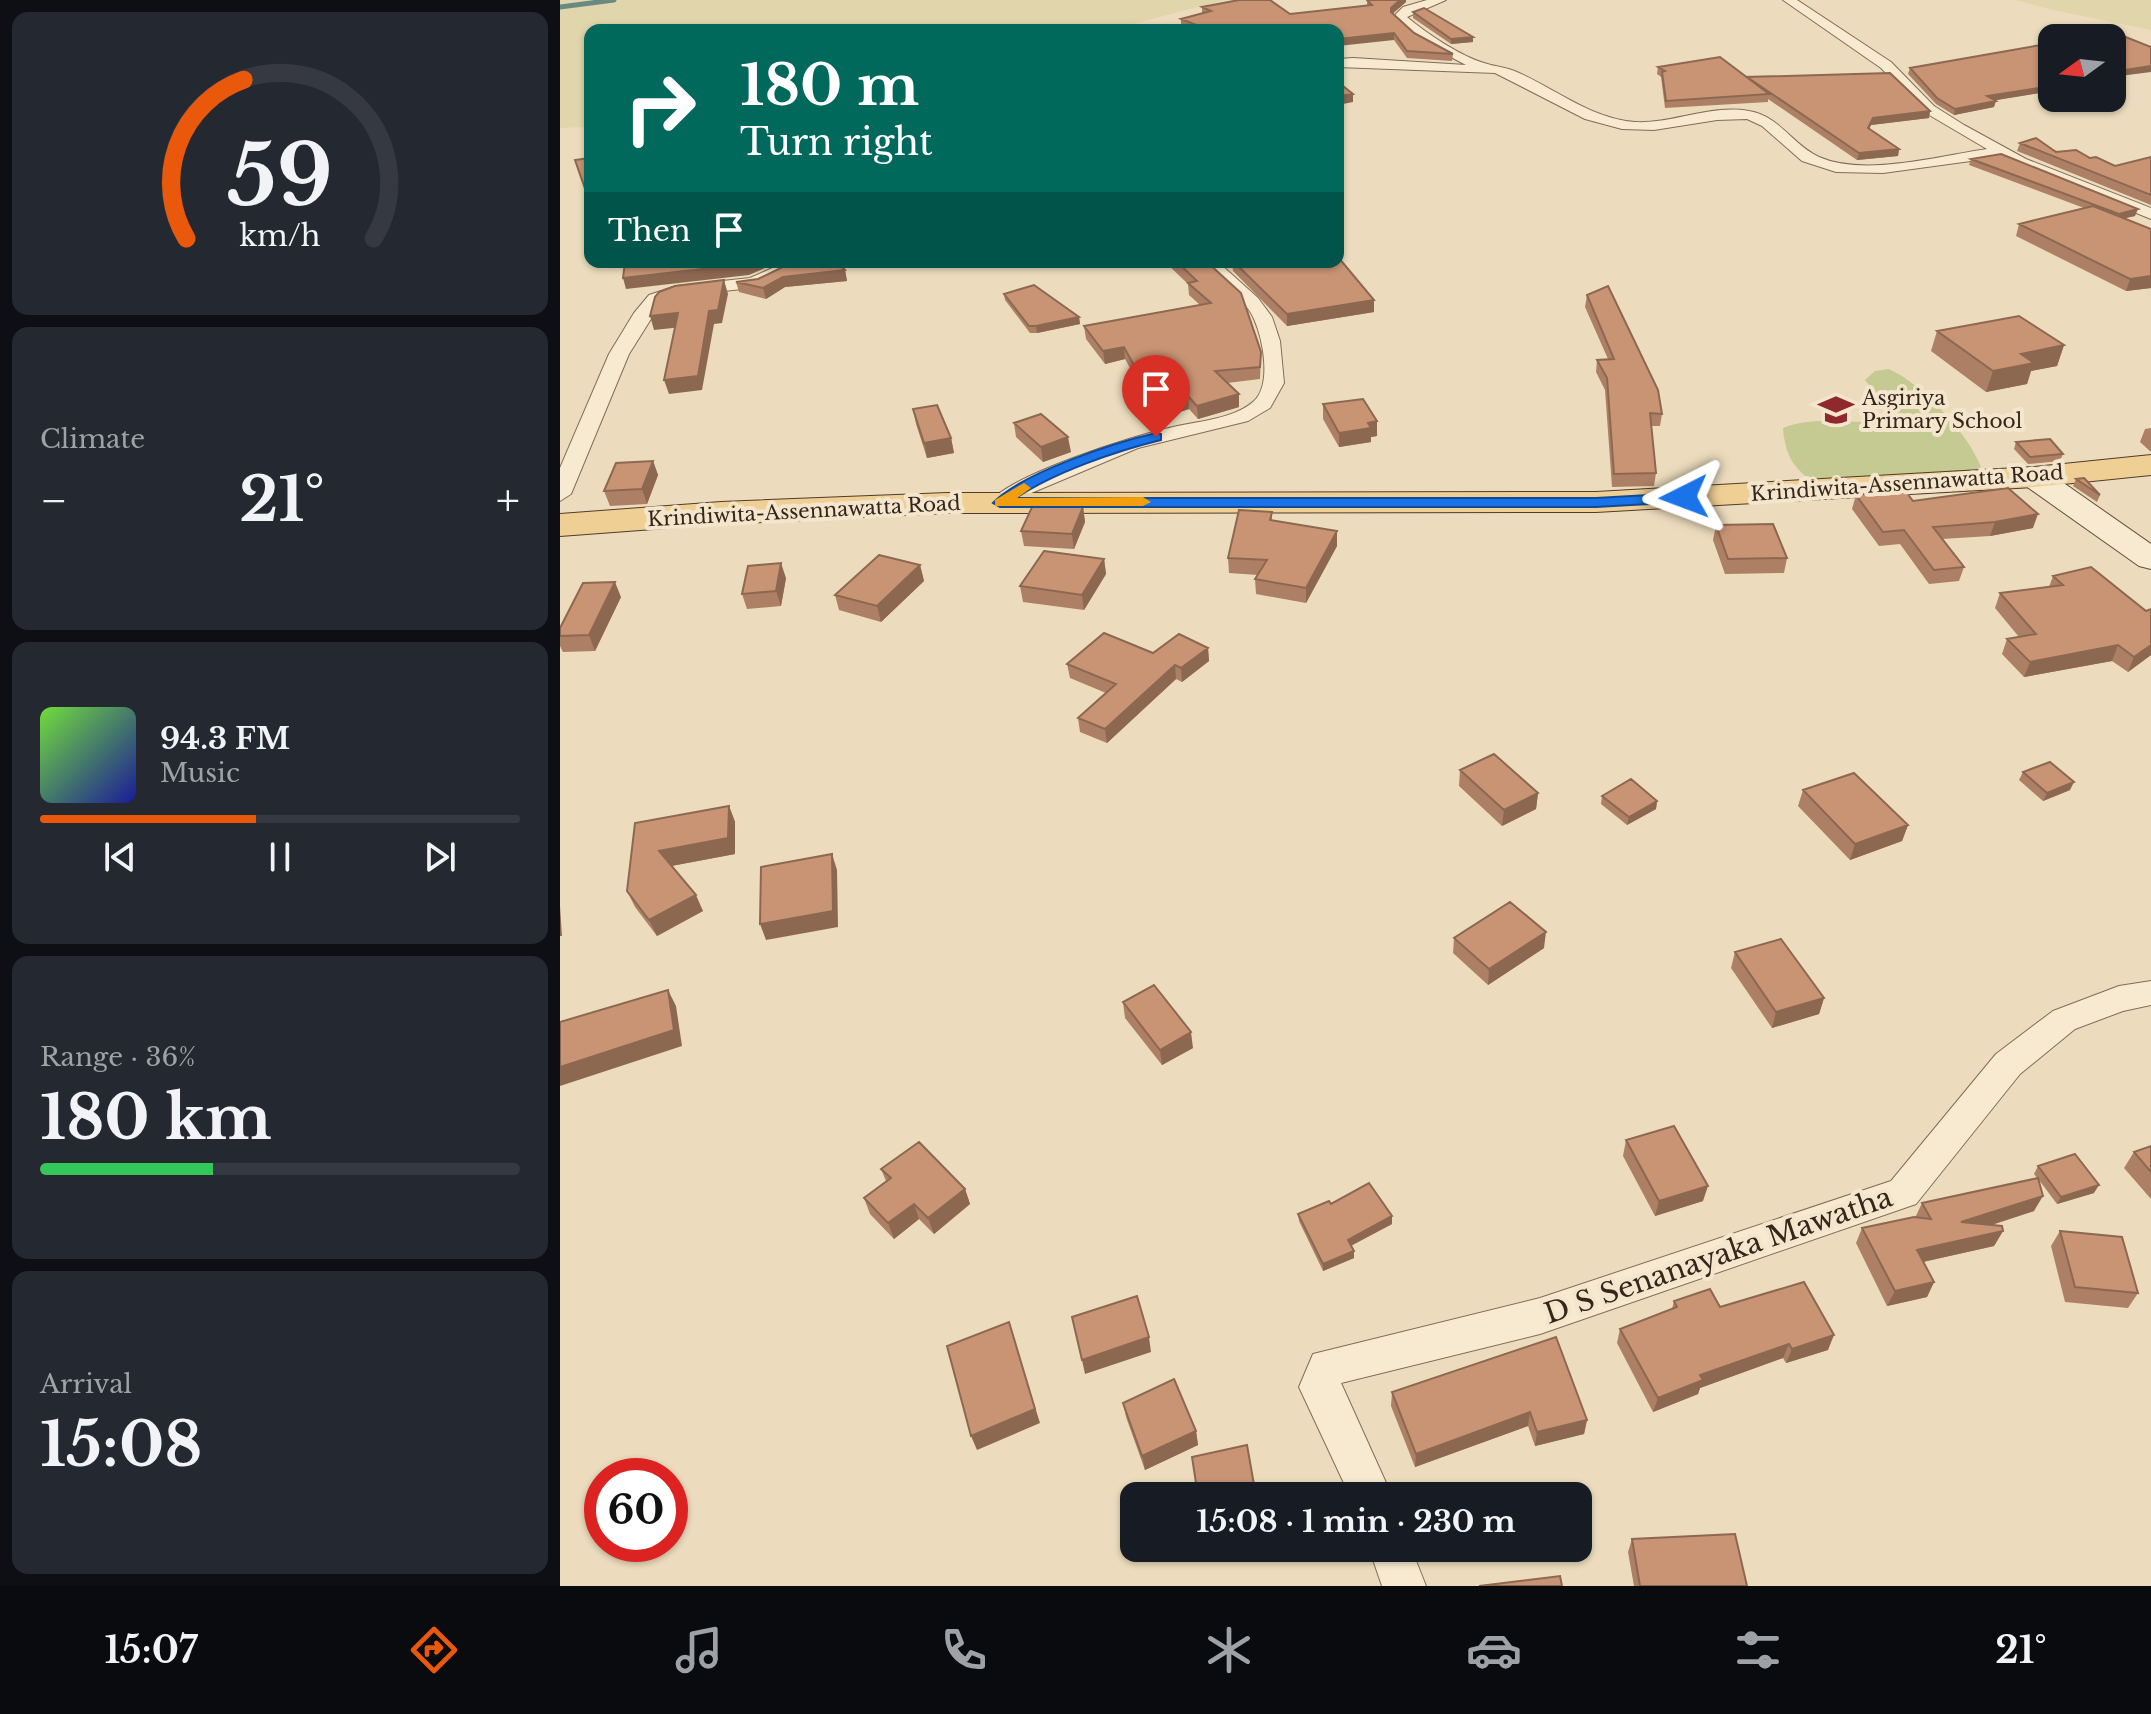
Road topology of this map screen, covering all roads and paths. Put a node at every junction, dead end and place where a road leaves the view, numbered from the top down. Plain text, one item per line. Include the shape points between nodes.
1 (1440, 0) edge
2 (1789, 0) edge
3 (1344, 63) edge
4 (1483, 68) junction
5 (2003, 152) junction
6 (2151, 214) edge
7 (788, 268) edge
8 (1215, 268) edge
9 (2151, 465) edge
10 (2034, 477) junction
11 (560, 494) edge
12 (1000, 503) junction
13 (560, 525) edge
14 (2151, 559) edge
15 (2151, 993) edge
16 (1366, 1482) edge
17 (1395, 1562) edge
18 (1404, 1586) edge

1 - 4 street via 1399,17 1420,35
2 - 5 street via 1886,65 1929,109
3 - 4 street
4 - 5 street via 1499,70 1620,125 1757,117 1800,153 1831,166 1893,167
5 - 6 street
7 - 11 street via 754,283 676,291 655,299 619,354
8 - 12 street via 1263,317 1274,383 1263,404 1241,417 1131,443
9 - 10 main road, Krindiwita-Assennawatta Road
10 - 12 main road, Krindiwita-Assennawatta Road via 1596,502
10 - 14 street
12 - 13 main road, Krindiwita-Assennawatta Road
15 - 16 street, D S Senanayaka Mawatha via 2064,1020 2008,1064 1903,1193 1540,1316 1327,1367 1319,1387
17 - 18 street

